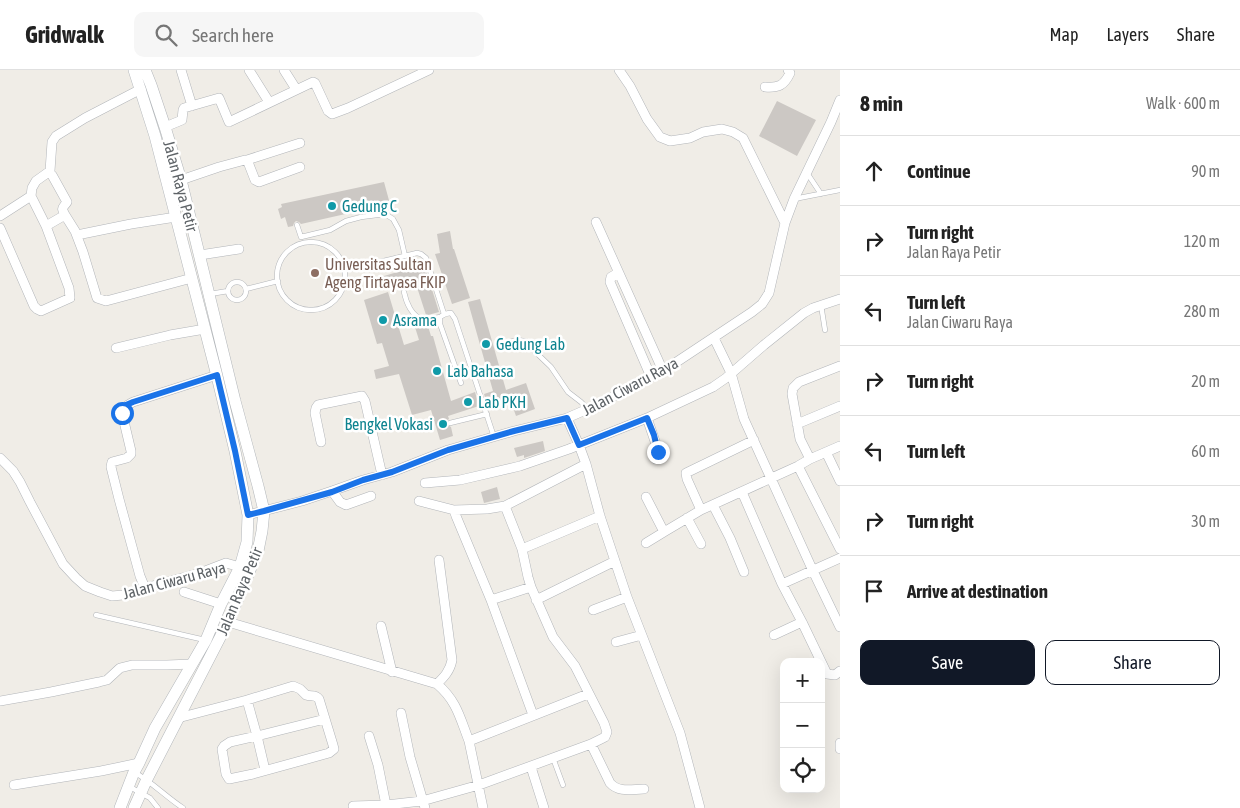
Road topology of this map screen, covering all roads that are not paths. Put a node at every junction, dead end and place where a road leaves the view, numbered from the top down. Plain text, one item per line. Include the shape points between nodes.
1 (134, 70) edge
2 (144, 70) edge
3 (180, 70) edge
4 (249, 70) edge
5 (284, 70) edge
6 (429, 70) edge
7 (619, 70) edge
8 (788, 70) edge
9 (765, 87) dead end
10 (141, 89) junction
11 (296, 89) junction
12 (840, 100) edge
13 (270, 102) junction
14 (192, 106) junction
15 (836, 122) edge
16 (165, 127) junction
17 (300, 144) dead end
18 (247, 160) junction
19 (300, 168) dead end
20 (807, 173) junction
21 (52, 176) dead end
22 (180, 180) junction
23 (840, 190) edge
24 (821, 194) junction
25 (31, 196) junction
26 (794, 199) junction
27 (65, 215) junction
28 (0, 216) edge
29 (176, 217) junction
30 (596, 222) dead end
31 (785, 223) junction
32 (297, 225) dead end
33 (46, 226) junction
34 (0, 228) edge
35 (77, 235) junction
36 (301, 237) junction
37 (304, 243) junction
38 (239, 249) dead end
39 (200, 255) junction
40 (405, 256) junction
41 (345, 270) junction
42 (618, 273) junction
43 (192, 278) junction
44 (278, 281) junction
45 (246, 289) junction
46 (228, 291) junction
47 (404, 292) dead end
48 (210, 294) junction
49 (840, 299) edge
50 (821, 305) junction
51 (442, 315) junction
52 (205, 329) junction
53 (826, 330) dead end
54 (714, 338) junction
55 (505, 343) dead end
56 (116, 348) dead end
57 (655, 354) junction
58 (644, 359) junction
59 (840, 366) edge
60 (663, 371) junction
61 (731, 373) junction
62 (217, 375) junction
63 (651, 377) junction
64 (461, 383) dead end
65 (840, 406) edge
66 (588, 409) junction
67 (487, 414) junction
68 (567, 418) junction
69 (647, 418) junction
70 (450, 424) dead end
71 (797, 424) junction
72 (494, 437) junction
73 (754, 440) junction
74 (320, 442) dead end
75 (579, 445) junction
76 (840, 446) edge
77 (826, 452) junction
78 (0, 458) edge
79 (656, 459) dead end
80 (810, 459) junction
81 (586, 464) junction
82 (798, 466) junction
83 (382, 475) junction
84 (771, 479) junction
85 (840, 482) edge
86 (425, 483) dead end
87 (332, 492) junction
88 (742, 492) junction
89 (371, 496) dead end
90 (646, 497) dead end
91 (419, 501) dead end
92 (713, 505) junction
93 (505, 506) junction
94 (454, 510) junction
95 (701, 510) junction
96 (264, 511) junction
97 (248, 515) junction
98 (600, 516) junction
99 (687, 518) junction
100 (664, 532) junction
101 (646, 543) dead end
102 (701, 544) dead end
103 (522, 549) junction
104 (840, 549) edge
105 (840, 558) edge
106 (439, 560) dead end
107 (616, 562) junction
108 (240, 567) junction
109 (813, 571) junction
110 (744, 572) dead end
111 (782, 584) junction
112 (145, 587) junction
113 (531, 587) junction
114 (184, 592) dead end
115 (627, 597) junction
116 (491, 600) junction
117 (536, 600) junction
118 (221, 604) junction
119 (593, 610) dead end
120 (96, 615) dead end
121 (228, 622) junction
122 (802, 622) junction
123 (381, 626) dead end
124 (840, 627) edge
125 (642, 635) junction
126 (774, 635) dead end
127 (206, 640) junction
128 (616, 642) dead end
129 (192, 664) junction
130 (840, 671) edge
131 (392, 672) junction
132 (437, 684) junction
133 (588, 694) junction
134 (247, 700) junction
135 (0, 701) edge
136 (401, 713) dead end
137 (533, 715) junction
138 (178, 718) junction
139 (325, 719) junction
140 (257, 736) junction
141 (369, 736) dead end
142 (469, 742) junction
143 (840, 743) edge
144 (591, 744) junction
145 (840, 749) edge
146 (552, 758) junction
147 (531, 767) junction
148 (137, 768) junction
149 (265, 770) junction
150 (146, 779) junction
151 (564, 784) dead end
152 (14, 785) dead end
153 (128, 786) junction
154 (479, 786) junction
155 (644, 789) dead end
156 (140, 793) junction
157 (386, 804) junction
158 (423, 804) edge
159 (353, 806) dead end
160 (120, 808) edge
161 (134, 808) edge
162 (158, 808) edge
163 (183, 808) edge
164 (483, 808) edge
165 (544, 808) edge
166 (700, 808) edge

1 - 10 main road, Jalan Raya Petir
2 - 16 main road, Jalan Raya Petir
3 - 14 street
4 - 13 street
5 - 11 street
6 - 11 street via 332,114 314,82
7 - 31 street via 660,137 670,141 722,129 743,138
8 - 9 street via 790,73 782,84
10 - 25 street via 56,136 52,142 50,171 36,181
10 - 29 main road, Jalan Raya Petir
11 - 13 street
12 - 15 street, Jalan Ciwaru Raya
13 - 14 street via 229,122 219,98
14 - 16 street via 182,110 182,120
15 - 20 street, Jalan Ciwaru Raya
16 - 22 main road, Jalan Raya Petir
17 - 18 street
18 - 19 street via 258,182
18 - 22 street
20 - 24 lane
20 - 26 street, Jalan Ciwaru Raya
21 - 27 street via 67,200 62,209
22 - 39 main road, Jalan Raya Petir
23 - 24 lane
24 - 26 lane
25 - 28 street
25 - 33 street
26 - 31 street, Jalan Ciwaru Raya
27 - 33 street
27 - 35 street
29 - 35 street
29 - 43 main road, Jalan Raya Petir
30 - 42 street
31 - 54 street, Jalan Ciwaru Raya via 766,298 752,312
32 - 36 lane
33 - 34 street via 71,296 67,301 41,311 34,306
35 - 43 street via 97,298 101,300
36 - 37 lane
36 - 40 lane via 330,230 346,221 385,214 393,219 399,230
37 - 41 lane via 320,243 331,249
37 - 44 lane via 283,258 278,269
38 - 39 street
39 - 48 main road, Jalan Raya Petir
40 - 41 lane
40 - 51 lane via 417,253 426,258
41 - 44 lane via 343,289 336,300 314,310 301,309 290,303
42 - 57 street
42 - 58 street via 610,277 610,282
43 - 52 main road, Jalan Raya Petir
44 - 45 lane
45 - 46 lane via 236,282
45 - 46 lane via 239,300 230,297
46 - 48 lane
47 - 51 lane via 406,301 418,317
48 - 96 main road, Jalan Raya Petir
49 - 50 street
50 - 53 lane
50 - 61 street via 804,313
51 - 64 lane via 440,324
51 - 67 lane via 450,313 455,319
52 - 56 street
52 - 62 main road, Jalan Raya Petir
54 - 60 street, Jalan Ciwaru Raya
54 - 61 street
55 - 66 lane via 524,341 551,367 568,392
57 - 58 street
57 - 60 street
58 - 63 street
59 - 71 street via 799,382 793,388
60 - 63 street, Jalan Ciwaru Raya
61 - 69 street via 713,386
61 - 73 street
62 - 97 main road, Jalan Raya Petir
62 - 112 street via 133,402 123,410 131,454 112,462 111,467
63 - 66 street, Jalan Ciwaru Raya
65 - 71 street
66 - 68 street, Jalan Ciwaru Raya
67 - 70 lane
67 - 72 lane
68 - 72 street, Jalan Ciwaru Raya
68 - 75 street
69 - 75 street
69 - 79 street via 657,447
71 - 80 street
72 - 83 street, Jalan Ciwaru Raya
73 - 84 street
73 - 95 street via 686,473
74 - 83 street via 315,413 318,405 362,396 366,401
75 - 81 street
75 - 86 street via 520,466 460,480
76 - 77 street
77 - 80 street
77 - 85 street
78 - 112 street, Jalan Ciwaru Raya via 13,471 64,564 76,578 86,586 112,596 123,596
80 - 82 street
81 - 93 street
81 - 98 street
82 - 84 street
82 - 104 street
83 - 87 street, Jalan Ciwaru Raya
84 - 88 street
84 - 109 street
87 - 89 street via 346,505
87 - 96 street, Jalan Ciwaru Raya
88 - 92 street
88 - 111 street
90 - 100 street
91 - 94 street
92 - 95 street
92 - 110 street
93 - 94 street
93 - 103 street
94 - 116 street
95 - 99 street
96 - 97 street, Jalan Ciwaru Raya
96 - 121 main road, Jalan Raya Petir via 258,551
97 - 108 main road, Jalan Raya Petir via 247,542
98 - 103 street
98 - 107 street
99 - 100 street
99 - 102 street
100 - 101 street
103 - 113 street
105 - 109 street
106 - 132 street via 452,660
107 - 115 street
107 - 117 street
108 - 112 street, Jalan Ciwaru Raya via 226,563
108 - 118 main road, Jalan Raya Petir
109 - 111 street
109 - 124 street
111 - 122 street
113 - 116 street
113 - 117 street
114 - 118 street
115 - 119 street
115 - 125 street
116 - 137 street
117 - 133 street via 553,637 575,666
118 - 127 main road, Jalan Raya Petir
120 - 127 lane
121 - 131 street
121 - 138 main road, Jalan Raya Petir
122 - 126 street
122 - 130 street via 827,674
123 - 131 street
125 - 128 street
125 - 166 street via 680,733
127 - 129 main road, Jalan Raya Petir
129 - 135 street via 132,665 120,668 106,680
129 - 148 main road, Jalan Raya Petir via 155,728
131 - 132 street
132 - 142 street via 455,705
133 - 137 street
133 - 144 street via 607,732 605,737
134 - 138 street
134 - 139 street via 296,686 306,695 318,698
134 - 140 street
136 - 158 street
137 - 142 street
138 - 150 main road, Jalan Raya Petir
139 - 140 street
139 - 149 street via 334,748 332,751
140 - 149 street
140 - 149 street via 224,746 226,774 233,778
141 - 157 street
142 - 154 street
143 - 145 street
144 - 146 street
144 - 155 street via 615,788
146 - 147 street
146 - 151 lane
147 - 154 street
147 - 165 street
148 - 150 lane
148 - 152 street
148 - 153 main road, Jalan Raya Petir
150 - 156 main road, Jalan Raya Petir
150 - 163 lane
153 - 156 lane
153 - 160 main road, Jalan Raya Petir
154 - 158 street
154 - 164 street
156 - 161 main road, Jalan Raya Petir
156 - 162 lane via 150,798
157 - 158 street
157 - 159 street

